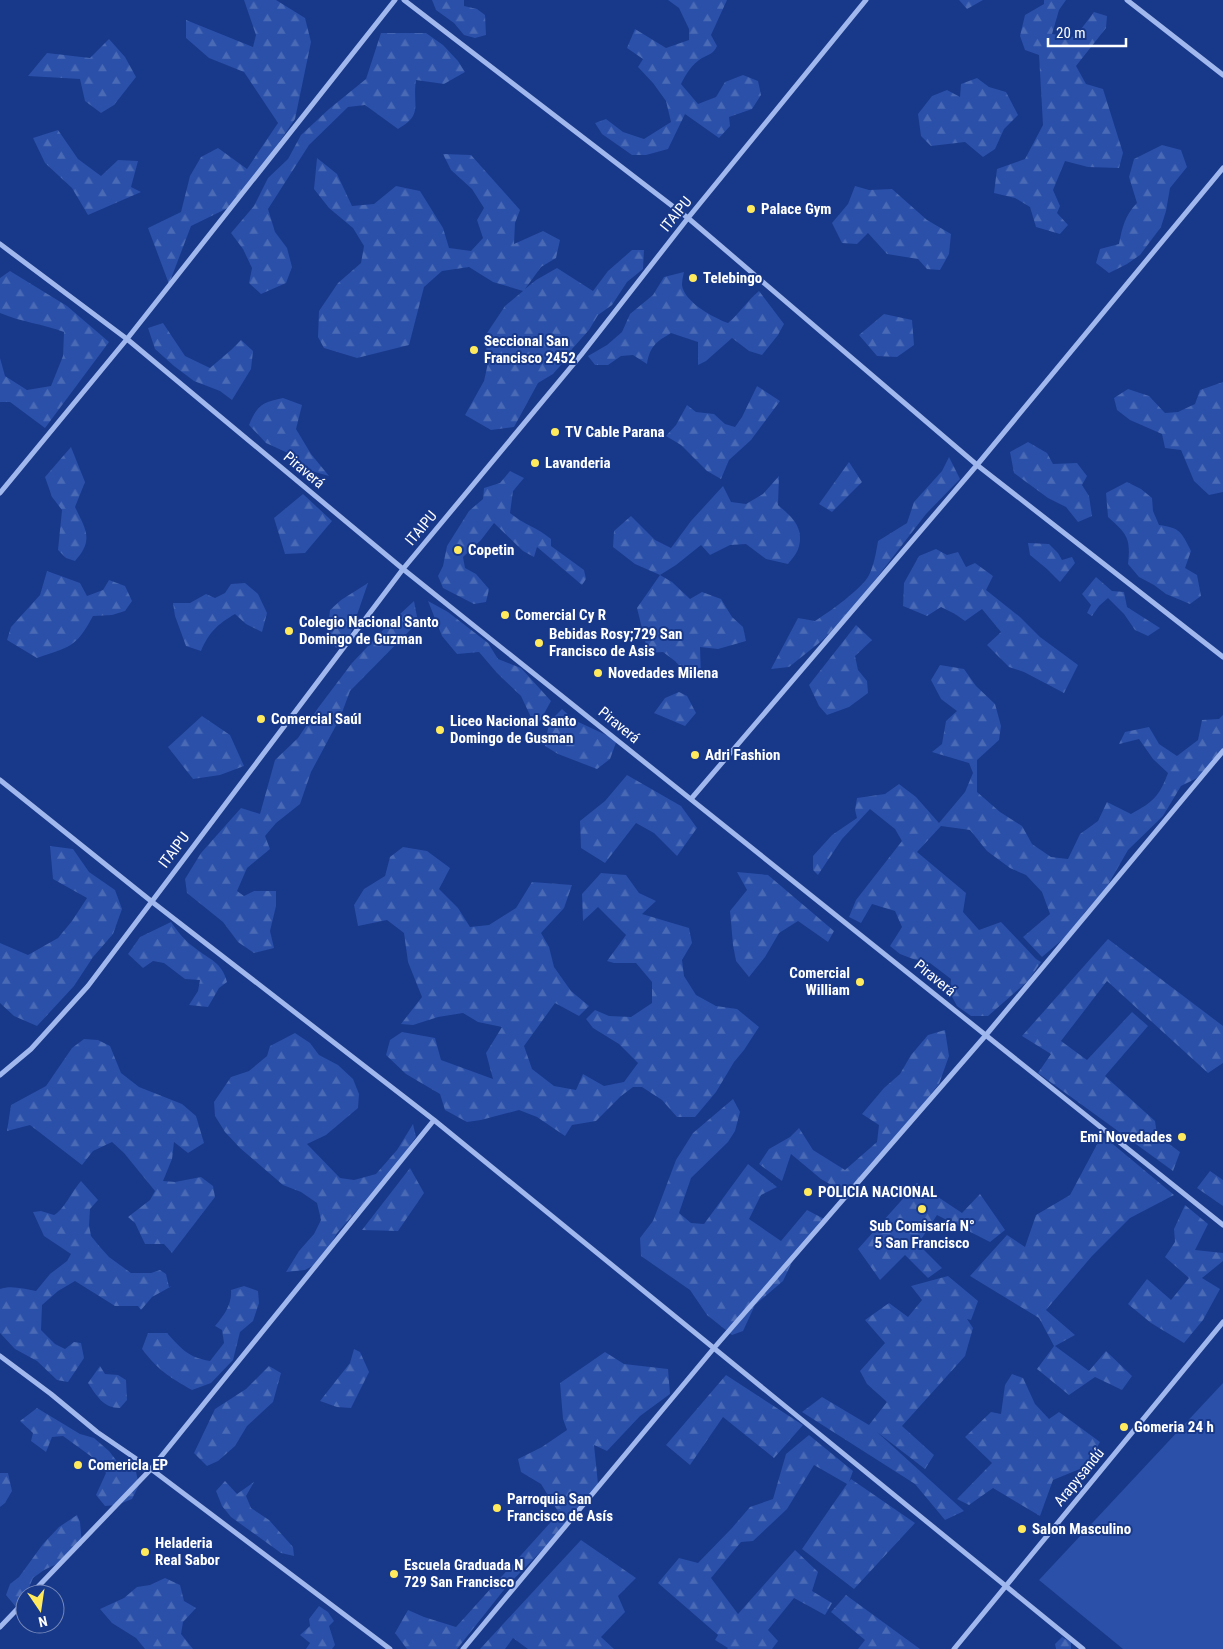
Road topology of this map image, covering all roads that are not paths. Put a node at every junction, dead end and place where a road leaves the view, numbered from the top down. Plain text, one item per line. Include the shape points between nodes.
1 (395, 0) edge
2 (404, 0) edge
3 (866, 0) edge
4 (1127, 0) edge
5 (1223, 75) edge
6 (1223, 168) edge
7 (688, 218) junction
8 (0, 244) edge
9 (127, 339) junction
10 (977, 465) junction
11 (0, 493) edge
12 (403, 569) junction
13 (1223, 657) edge
14 (1223, 751) edge
15 (0, 780) edge
16 (691, 799) junction
17 (151, 901) junction
18 (986, 1035) junction
19 (0, 1075) edge
20 (434, 1120) junction
21 (1223, 1225) edge
22 (1223, 1322) edge
23 (714, 1348) junction
24 (0, 1356) edge
25 (150, 1470) junction
26 (42, 1584) edge
27 (1006, 1586) junction
28 (15, 1611) edge
29 (0, 1627) edge
30 (390, 1649) edge
31 (463, 1649) edge
32 (954, 1649) edge
33 (1083, 1649) edge

1 - 9 street
2 - 7 street
3 - 7 street, ITAIPU
4 - 5 street
6 - 10 street
7 - 10 street
7 - 12 street, ITAIPU via 581,355
8 - 9 street, Piraverá
9 - 11 street
9 - 12 street, Piraverá
10 - 13 street
10 - 16 street
12 - 16 street, Piraverá
12 - 17 street, ITAIPU
14 - 18 street
15 - 17 street
16 - 18 street, Piraverá
17 - 19 street, ITAIPU via 88,986 31,1048
17 - 20 street
18 - 21 street, Piraverá
18 - 23 street
20 - 23 street
20 - 25 street
22 - 27 street, Arapysandú
23 - 27 street
23 - 31 street
24 - 25 street
25 - 26 street
25 - 30 street
27 - 32 street, Arapysandú
27 - 33 street
28 - 29 street

